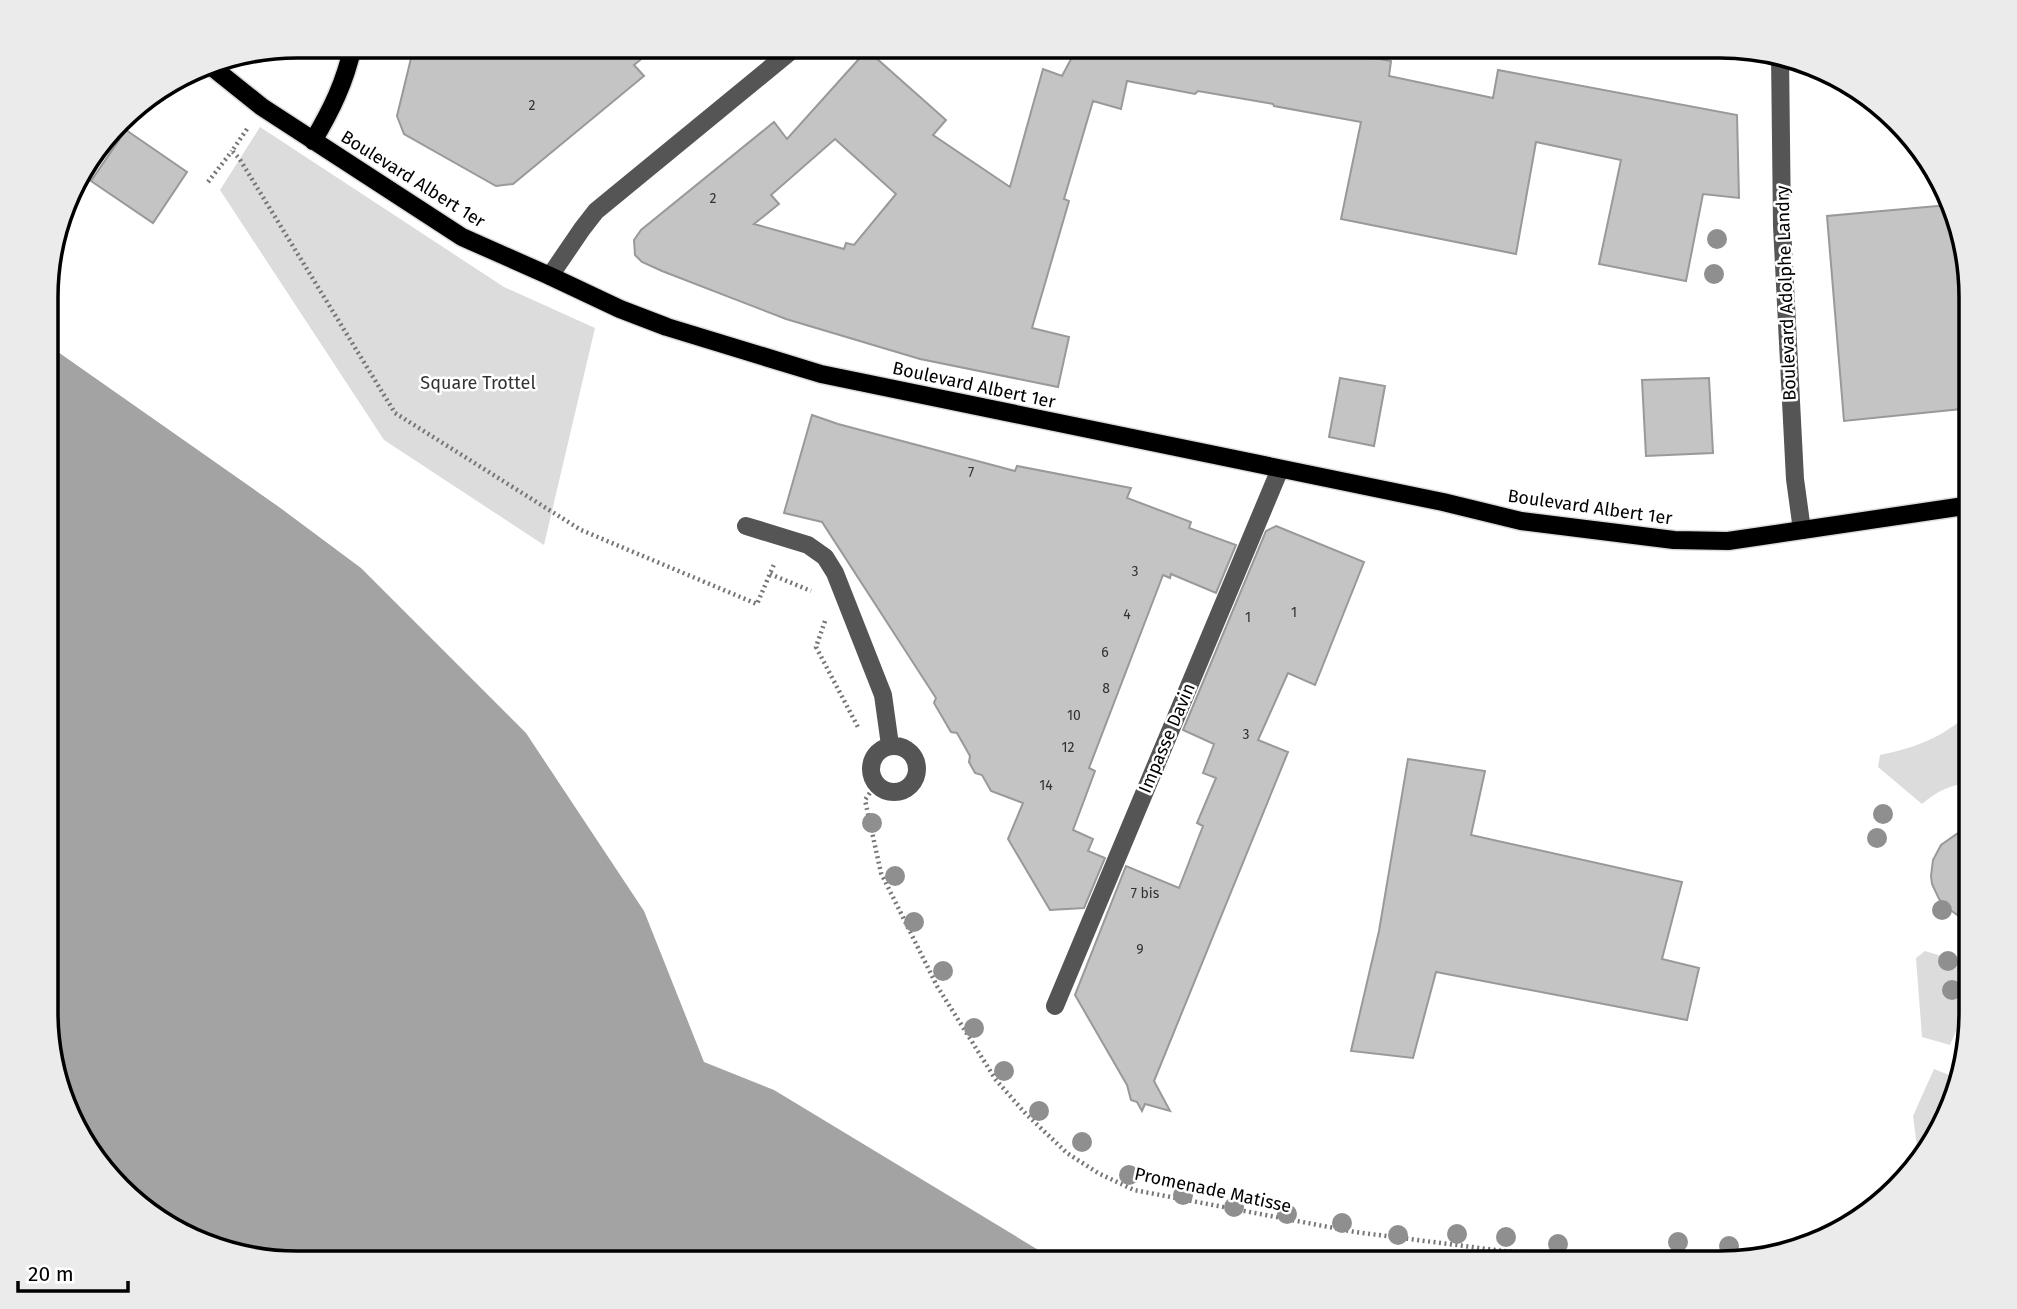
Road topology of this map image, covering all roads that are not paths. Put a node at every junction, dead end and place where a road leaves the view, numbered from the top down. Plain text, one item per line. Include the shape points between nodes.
1 (351, 58) edge
2 (781, 58) edge
3 (1780, 66) edge
4 (217, 71) edge
5 (313, 141) junction
6 (550, 276) junction
7 (1280, 469) junction
8 (1959, 507) edge
9 (746, 526) dead end
10 (1802, 530) junction
11 (883, 749) junction
12 (1055, 1006) dead end

1 - 5 main road via 333,106
2 - 6 street via 596,211
3 - 10 street, Boulevard Adolphe Landry via 1782,226 1795,479
4 - 5 main road, Boulevard Albert 1er
5 - 6 main road, Boulevard Albert 1er via 462,237
6 - 7 main road, Boulevard Albert 1er via 667,327 821,374
7 - 10 main road, Boulevard Albert 1er via 1521,521 1674,540 1728,541
7 - 12 street, Impasse Davin
8 - 10 main road, Boulevard Albert 1er
9 - 11 street via 807,545 825,557 835,573 883,695
11 - 11 street via 906,748 912,754 916,776 907,788 887,791 876,783 870,765

